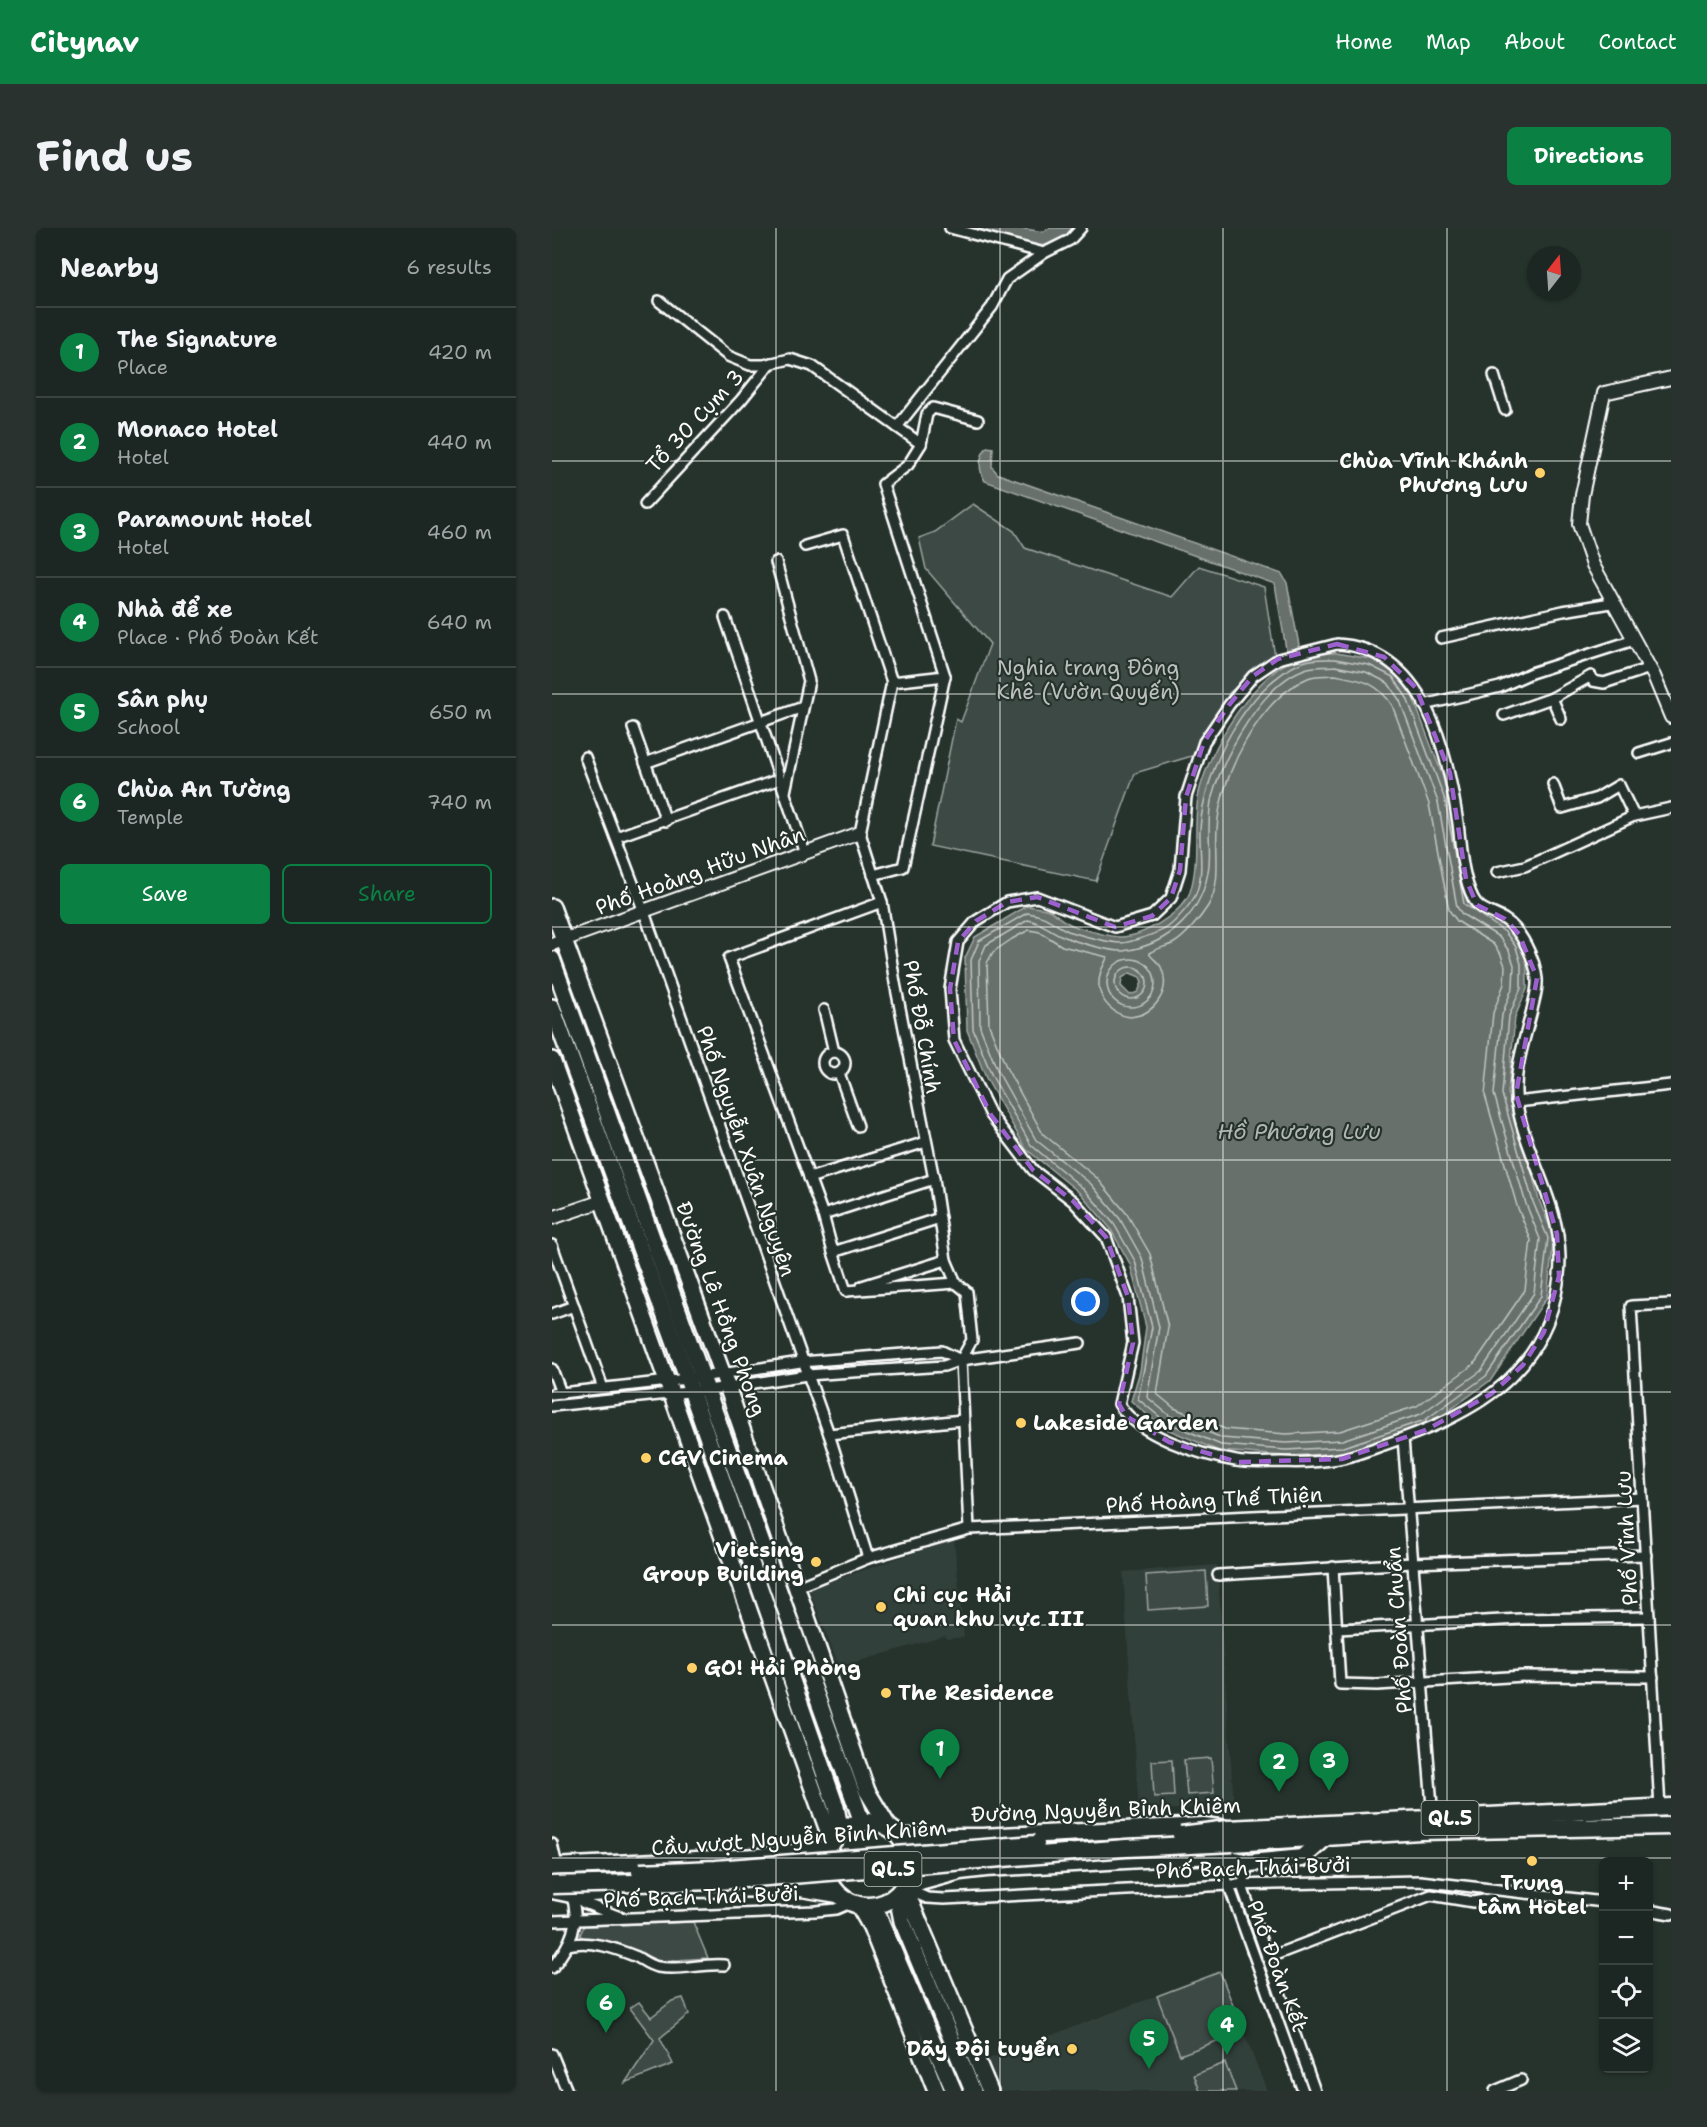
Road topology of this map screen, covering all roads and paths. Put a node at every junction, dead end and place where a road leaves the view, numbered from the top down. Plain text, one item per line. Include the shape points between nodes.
1 (950, 228) edge
2 (1081, 228) edge
3 (1023, 249) junction
4 (1044, 253) junction
5 (1022, 268) junction
6 (659, 301) dead end
7 (772, 362) junction
8 (1494, 375) dead end
9 (1671, 378) edge
10 (925, 393) junction
11 (1505, 410) dead end
12 (927, 414) junction
13 (978, 420) dead end
14 (897, 427) junction
15 (921, 444) junction
16 (645, 504) dead end
17 (805, 546) dead end
18 (776, 562) dead end
19 (1611, 603) junction
20 (725, 617) dead end
21 (1441, 638) dead end
22 (1635, 640) junction
23 (1650, 668) junction
24 (945, 676) junction
25 (892, 682) junction
26 (1552, 698) junction
27 (1424, 705) junction
28 (803, 707) junction
29 (1504, 715) dead end
30 (1671, 717) edge
31 (1561, 719) dead end
32 (762, 722) junction
33 (633, 728) dead end
34 (1671, 743) edge
35 (1639, 753) dead end
36 (585, 757) dead end
37 (645, 763) junction
38 (780, 778) junction
39 (1553, 784) dead end
40 (785, 792) junction
41 (1671, 808) edge
42 (1634, 816) junction
43 (666, 821) junction
44 (860, 832) junction
45 (616, 837) junction
46 (805, 854) junction
47 (1497, 872) dead end
48 (873, 875) junction
49 (882, 902) junction
50 (552, 908) edge
51 (644, 912) junction
52 (558, 942) edge
53 (552, 959) edge
54 (552, 1007) edge
55 (824, 1010) dead end
56 (834, 1052) junction
57 (552, 1060) edge
58 (839, 1073) junction
59 (1671, 1085) edge
60 (1516, 1102) junction
61 (858, 1126) dead end
62 (926, 1142) junction
63 (809, 1178) junction
64 (934, 1179) junction
65 (602, 1201) junction
66 (823, 1215) junction
67 (552, 1218) edge
68 (940, 1218) junction
69 (552, 1245) edge
70 (833, 1252) junction
71 (946, 1260) junction
72 (555, 1265) edge
73 (956, 1282) junction
74 (846, 1291) junction
75 (1671, 1304) edge
76 (574, 1306) junction
77 (552, 1314) edge
78 (1080, 1343) dead end
79 (961, 1360) junction
80 (801, 1362) junction
81 (552, 1369) edge
82 (807, 1375) junction
83 (724, 1380) junction
84 (706, 1384) junction
85 (689, 1385) junction
86 (670, 1387) junction
87 (603, 1388) junction
88 (561, 1393) edge
89 (572, 1404) junction
90 (552, 1406) edge
91 (962, 1420) junction
92 (829, 1434) junction
93 (1403, 1438) junction
94 (1642, 1498) junction
95 (1408, 1507) junction
96 (969, 1529) junction
97 (1646, 1555) junction
98 (867, 1558) junction
99 (1412, 1563) junction
100 (1333, 1567) junction
101 (1218, 1575) dead end
102 (797, 1587) junction
103 (1649, 1617) junction
104 (1417, 1626) junction
105 (1338, 1629) junction
106 (1653, 1677) junction
107 (1422, 1683) junction
108 (788, 1691) junction
109 (851, 1788) junction
110 (831, 1790) junction
111 (1666, 1808) edge
112 (1433, 1819) junction
113 (862, 1822) junction
114 (888, 1826) junction
115 (1671, 1826) edge
116 (1230, 1836) junction
117 (1328, 1836) junction
118 (901, 1837) junction
119 (982, 1837) junction
120 (834, 1841) junction
121 (552, 1844) edge
122 (1212, 1855) junction
123 (758, 1857) junction
124 (1248, 1863) junction
125 (986, 1868) junction
126 (554, 1869) edge
127 (552, 1885) edge
128 (1229, 1885) junction
129 (1242, 1886) junction
130 (758, 1888) junction
131 (903, 1889) junction
132 (552, 1890) edge
133 (580, 1897) junction
134 (1490, 1899) dead end
135 (1599, 1901) edge
136 (855, 1902) junction
137 (1653, 1911) edge
138 (1671, 1914) edge
139 (625, 1918) junction
140 (576, 1920) junction
141 (552, 1921) edge
142 (568, 1945) junction
143 (1268, 1958) junction
144 (724, 1965) dead end
145 (552, 1968) edge
146 (965, 2051) junction
147 (552, 2054) edge
148 (940, 2058) junction
149 (924, 2062) junction
150 (1521, 2080) dead end
151 (567, 2091) edge
152 (936, 2091) edge
153 (954, 2091) edge
154 (973, 2091) edge
155 (990, 2091) edge
156 (1303, 2091) edge
157 (1315, 2091) edge
158 (1495, 2091) edge

1 - 3 street
2 - 4 street via 1070,240
3 - 4 street
3 - 5 street
4 - 5 street
5 - 10 street via 1007,279 992,307
6 - 7 street via 728,356 750,365
7 - 14 street via 790,359 812,366
7 - 16 street, Tổ 30 Cụm 3
8 - 11 street
9 - 19 street via 1604,393 1579,524
10 - 12 street
10 - 14 street
12 - 13 street via 940,408
12 - 15 street
14 - 15 street
15 - 24 street via 908,465 883,484
17 - 25 street via 843,535
18 - 28 street via 809,681
19 - 21 street
19 - 22 street
20 - 32 street
22 - 23 street
22 - 27 street via 1531,673 1500,687
23 - 26 street via 1604,684 1593,681 1591,676
23 - 30 street
24 - 25 street
24 - 48 street via 903,867
25 - 44 street, Phố Đỗ Chính
26 - 29 street
26 - 31 street
27 - 60 street via 1450,773 1466,879 1473,898 1514,927 1526,945 1537,978
27 - 93 street via 1402,670 1369,650 1337,644 1278,659 1253,676 1204,742 1186,797 1180,870 1171,898 1152,916 1114,927 1037,897 1006,902 976,921 958,942 950,990 954,1040 991,1115 1033,1170 1073,1201 1106,1237 1128,1297 1133,1343 1119,1404 1126,1416 1169,1442 1238,1462 1341,1459
28 - 32 street
28 - 40 street
32 - 37 street
32 - 38 street
33 - 37 street
34 - 35 street
36 - 45 street, Phố Nguyễn Xuân Nguyên
37 - 43 street
38 - 40 street
38 - 43 street
39 - 42 street via 1562,808 1597,798 1618,785
40 - 46 street
41 - 42 street
42 - 47 street via 1525,866
43 - 45 street
44 - 46 street, Phố Hoàng Hữu Nhân
44 - 48 street, Phố Đỗ Chính
45 - 51 street, Phố Nguyễn Xuân Nguyên
46 - 51 street, Phố Hoàng Hữu Nhân
48 - 49 street, Phố Đỗ Chính
49 - 62 street, Phố Đỗ Chính
49 - 63 street via 729,958
50 - 52 main road, Đường Lê Hồng Phong
51 - 52 street, Phố Hoàng Hữu Nhân
51 - 80 street, Phố Nguyễn Xuân Nguyên
52 - 83 main road, Đường Lê Hồng Phong
53 - 84 main road, Đường Lê Hồng Phong
54 - 85 main road
55 - 56 street
56 - 58 street via 845,1060 845,1068
56 - 58 street via 824,1057 824,1068 832,1074
57 - 65 main road
58 - 61 street
59 - 60 street
60 - 93 street via 1554,1212 1560,1256 1551,1313 1535,1347 1510,1379 1426,1430
62 - 63 street
62 - 64 street, Phố Đỗ Chính
63 - 66 street
64 - 66 street
64 - 68 street, Phố Đỗ Chính
65 - 67 street
65 - 86 main road
66 - 70 street
68 - 70 street
68 - 71 street, Phố Đỗ Chính
69 - 72 street
70 - 74 street
71 - 73 street, Phố Đỗ Chính
71 - 74 street
72 - 76 street
73 - 74 street
73 - 79 street, Phố Đỗ Chính via 967,1292 972,1340
75 - 94 street, Phố Vĩnh Lưu via 1631,1306
76 - 77 street
76 - 87 street
78 - 79 street
79 - 80 street via 942,1351
79 - 82 street via 944,1366
79 - 91 street, Phố Đỗ Chính
80 - 82 street, Phố Nguyễn Xuân Nguyên
80 - 83 street
81 - 88 street
82 - 83 street
82 - 92 street, Phố Nguyễn Xuân Nguyên
83 - 84 street
83 - 102 main road, Đường Lê Hồng Phong
84 - 85 street
84 - 109 main road, Đường Lê Hồng Phong
85 - 86 street
85 - 108 main road
86 - 87 street
86 - 89 street
86 - 108 main road
87 - 88 street
88 - 89 street
89 - 90 street
91 - 92 street
91 - 96 street, Phố Đỗ Chính
92 - 98 street, Phố Nguyễn Xuân Nguyên
93 - 95 street, Phố Đoàn Chuẩn
94 - 95 street, Phố Hoàng Thế Thiện
94 - 97 street, Phố Vĩnh Lưu
95 - 96 street, Phố Hoàng Thế Thiện
95 - 99 street, Phố Đoàn Chuẩn
96 - 98 street, Phố Hoàng Thế Thiện
97 - 99 street
97 - 103 street, Phố Vĩnh Lưu
98 - 102 street, Phố Hoàng Thế Thiện
99 - 100 street
99 - 104 street, Phố Đoàn Chuẩn
100 - 101 street
100 - 105 street
102 - 114 main road, Đường Lê Hồng Phong via 867,1791
103 - 104 street via 1520,1619
103 - 106 street, Phố Vĩnh Lưu
104 - 105 street
104 - 107 street, Phố Đoàn Chuẩn
105 - 107 street via 1340,1684
106 - 107 street via 1524,1676
106 - 111 street, Phố Vĩnh Lưu
107 - 112 street, Phố Đoàn Chuẩn
108 - 110 main road
108 - 120 main road
109 - 110 main road via 845,1798
109 - 113 main road, Đường Lê Hồng Phong
110 - 120 main road
111 - 112 highway, Đường Nguyễn Bỉnh Khiêm / QL.5
112 - 116 highway, Đường Nguyễn Bỉnh Khiêm / QL.5
113 - 114 highway
113 - 120 highway
114 - 118 highway
115 - 117 highway, QL.5
116 - 117 highway, QL.5
116 - 119 highway, Đường Nguyễn Bỉnh Khiêm / QL.5 via 1203,1826
116 - 122 highway, Đường Nguyễn Bỉnh Khiêm / QL.5
116 - 126 highway, Cầu vượt Nguyễn Bỉnh Khiêm / QL.5, bridge via 1187,1835 716,1869
116 - 127 highway, Cầu vượt Nguyễn Bỉnh Khiêm / QL.5, bridge via 719,1881
117 - 124 highway via 1302,1858
118 - 119 highway, Đường Nguyễn Bỉnh Khiêm / QL.5
118 - 131 highway via 911,1861
119 - 125 highway via 972,1844 969,1857 974,1864
120 - 123 highway
120 - 136 highway via 826,1873
121 - 126 street
122 - 124 highway
122 - 125 highway, Đường Nguyễn Bỉnh Khiêm / QL.5
122 - 128 street, Phố Đoàn Kết
123 - 126 highway
123 - 130 highway via 775,1872 769,1885
124 - 129 street, Phố Đoàn Kết
125 - 131 highway, Đường Nguyễn Bỉnh Khiêm / QL.5 via 960,1871
128 - 129 street, Phố Bạch Thái Bưởi
128 - 131 street, Phố Bạch Thái Bưởi via 944,1899 927,1898
128 - 156 street, Phố Đoàn Kết
129 - 135 street, Phố Bạch Thái Bưởi via 1420,1881
129 - 143 street, Phố Đoàn Kết
130 - 133 highway, QL.5
130 - 136 highway, QL.5 via 801,1888
131 - 136 highway via 884,1904
131 - 146 main road via 899,1906 902,1921
132 - 133 highway, QL.5
133 - 139 street
133 - 140 street
133 - 140 street
134 - 143 street via 1473,1902 1431,1895
136 - 139 street, Phố Bạch Thái Bưởi via 816,1911
136 - 148 main road
136 - 149 main road via 871,1927
137 - 138 street
139 - 140 street, Phố Bạch Thái Bưởi
140 - 141 street, Phố Bạch Thái Bưởi
140 - 142 street
142 - 144 street via 614,1948 665,1968
142 - 145 street
143 - 157 street, Phố Đoàn Kết
146 - 154 main road
146 - 155 main road
147 - 151 street
148 - 149 main road
148 - 153 main road
149 - 152 main road
150 - 158 street

